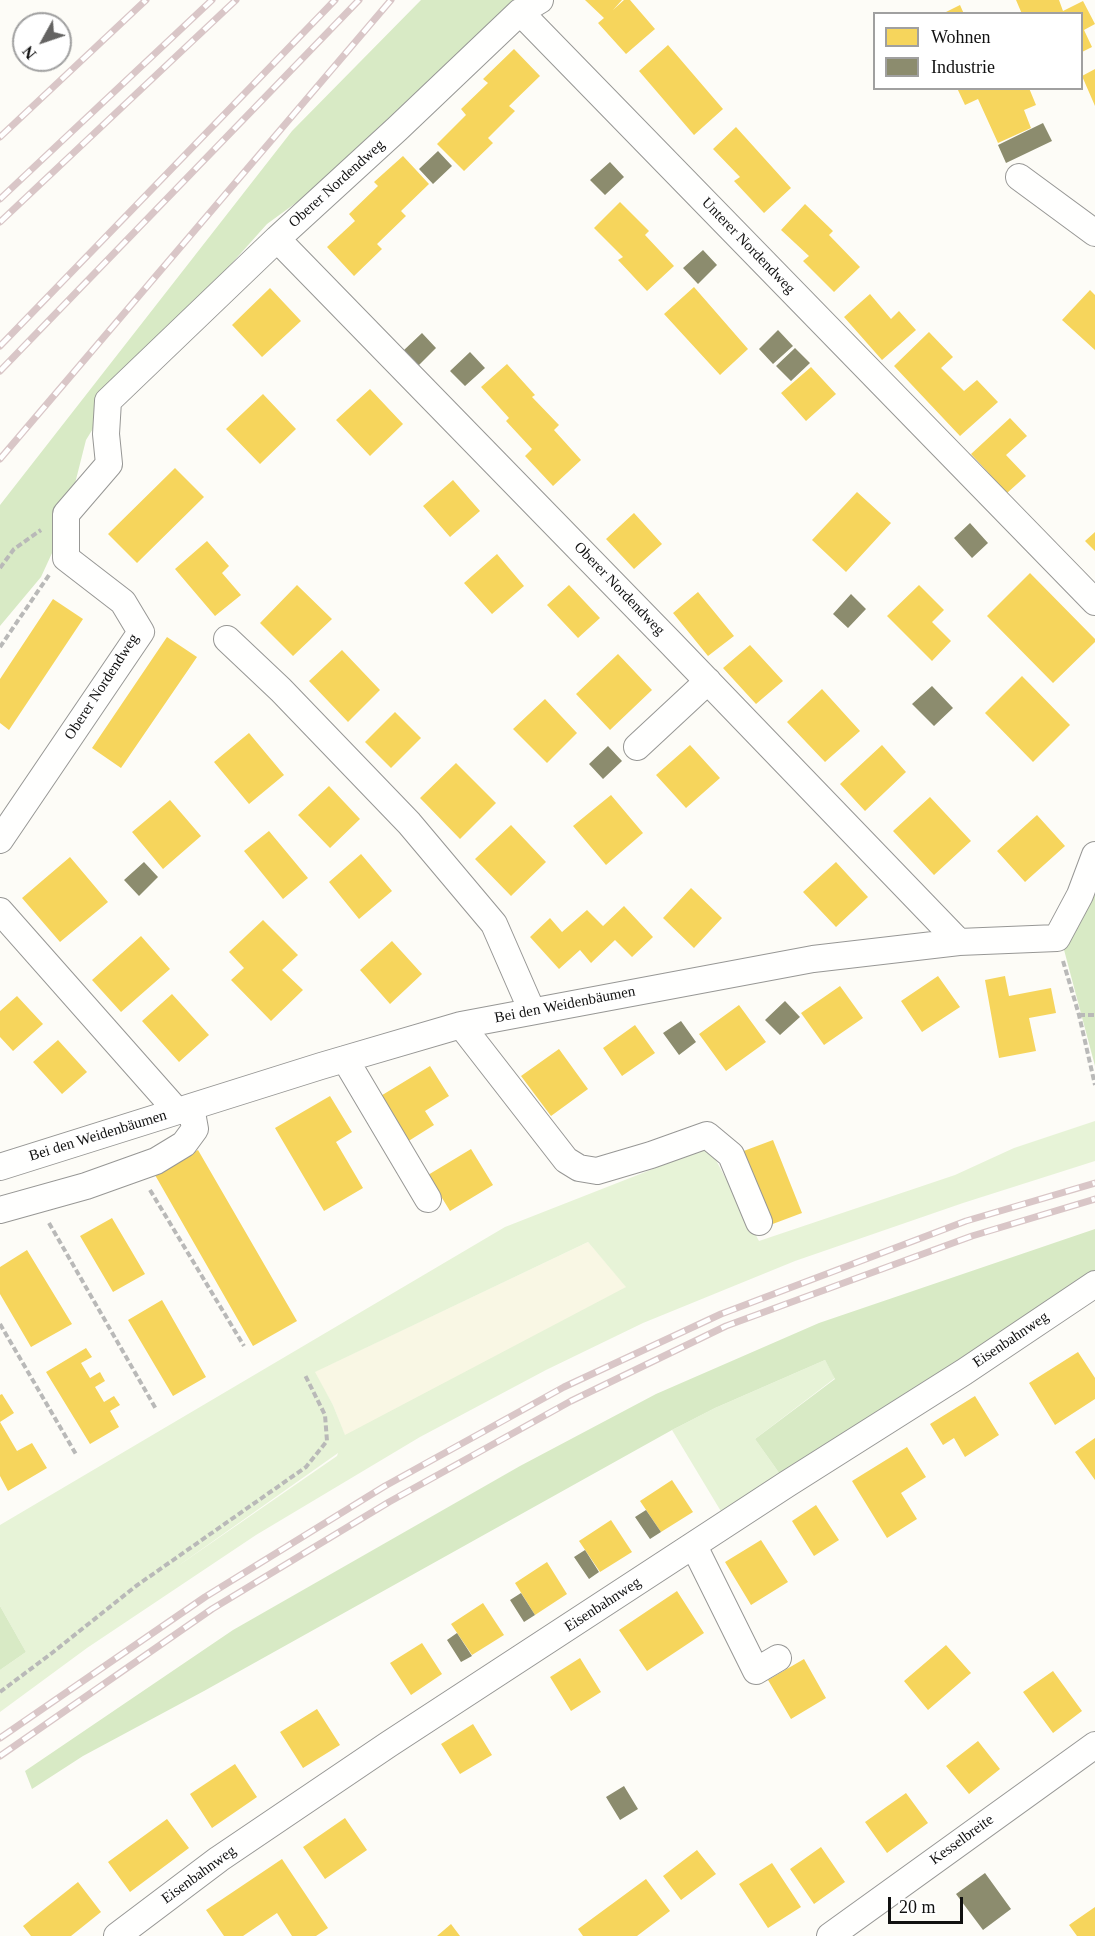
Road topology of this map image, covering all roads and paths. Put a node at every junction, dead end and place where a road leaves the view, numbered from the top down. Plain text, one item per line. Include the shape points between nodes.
1 (530, 6) edge
2 (397, 129) joint
3 (1019, 177) dead end
4 (1095, 233) edge
5 (277, 239) junction
6 (66, 514) junction
7 (66, 558) junction
8 (0, 568) edge
9 (1095, 602) edge
10 (226, 639) dead end
11 (0, 647) edge
12 (708, 681) junction
13 (637, 747) dead end
14 (0, 840) edge
15 (1095, 855) edge
16 (0, 911) edge
17 (1057, 938) junction
18 (959, 942) junction
19 (531, 1011) junction
20 (1079, 1015) junction
21 (1095, 1015) edge
22 (461, 1024) junction
23 (345, 1059) junction
24 (1095, 1085) edge
25 (184, 1109) junction
26 (0, 1167) edge
27 (137, 1168) junction
28 (428, 1198) dead end
29 (35, 1200) junction
30 (0, 1210) edge
31 (759, 1222) dead end
32 (1095, 1284) edge
33 (0, 1324) edge
34 (244, 1346) dead end
35 (305, 1376) dead end
36 (156, 1409) dead end
37 (77, 1456) dead end
38 (694, 1546) junction
39 (778, 1658) dead end
40 (0, 1692) edge
41 (1095, 1744) edge
42 (117, 1936) edge
43 (830, 1936) edge

1 - 2 street, Unterer Nordendweg
1 - 9 street, Unterer Nordendweg
2 - 5 street, Oberer Nordendweg
3 - 4 street
5 - 6 street, Oberer Nordendweg via 108,401 109,464
5 - 12 street, Oberer Nordendweg
6 - 7 street
6 - 8 path via 14,549
7 - 11 path via 53,568
7 - 14 street, Oberer Nordendweg via 123,602 141,632
10 - 19 street via 281,690 409,823 494,924
12 - 13 street
12 - 18 street, Oberer Nordendweg
15 - 17 street via 1080,895
16 - 25 street
17 - 18 street, Bei den Weidenbäumen
17 - 20 path
18 - 19 street, Bei den Weidenbäumen via 813,959
19 - 22 street, Bei den Weidenbäumen
20 - 21 path
20 - 24 path
22 - 23 street, Bei den Weidenbäumen
22 - 31 street via 566,1160 579,1168 597,1171 707,1135 731,1155
23 - 25 street, Bei den Weidenbäumen
23 - 28 street
25 - 26 street, Bei den Weidenbäumen
25 - 27 street via 195,1129 184,1144
27 - 29 street
27 - 34 path
29 - 30 street
29 - 36 path
32 - 38 street, Eisenbahnweg
33 - 37 path
35 - 40 path via 325,1415 327,1441 306,1467 136,1586
38 - 39 street via 756,1671
38 - 42 street, Eisenbahnweg via 388,1744 219,1859
41 - 43 street, Kesselbreite

